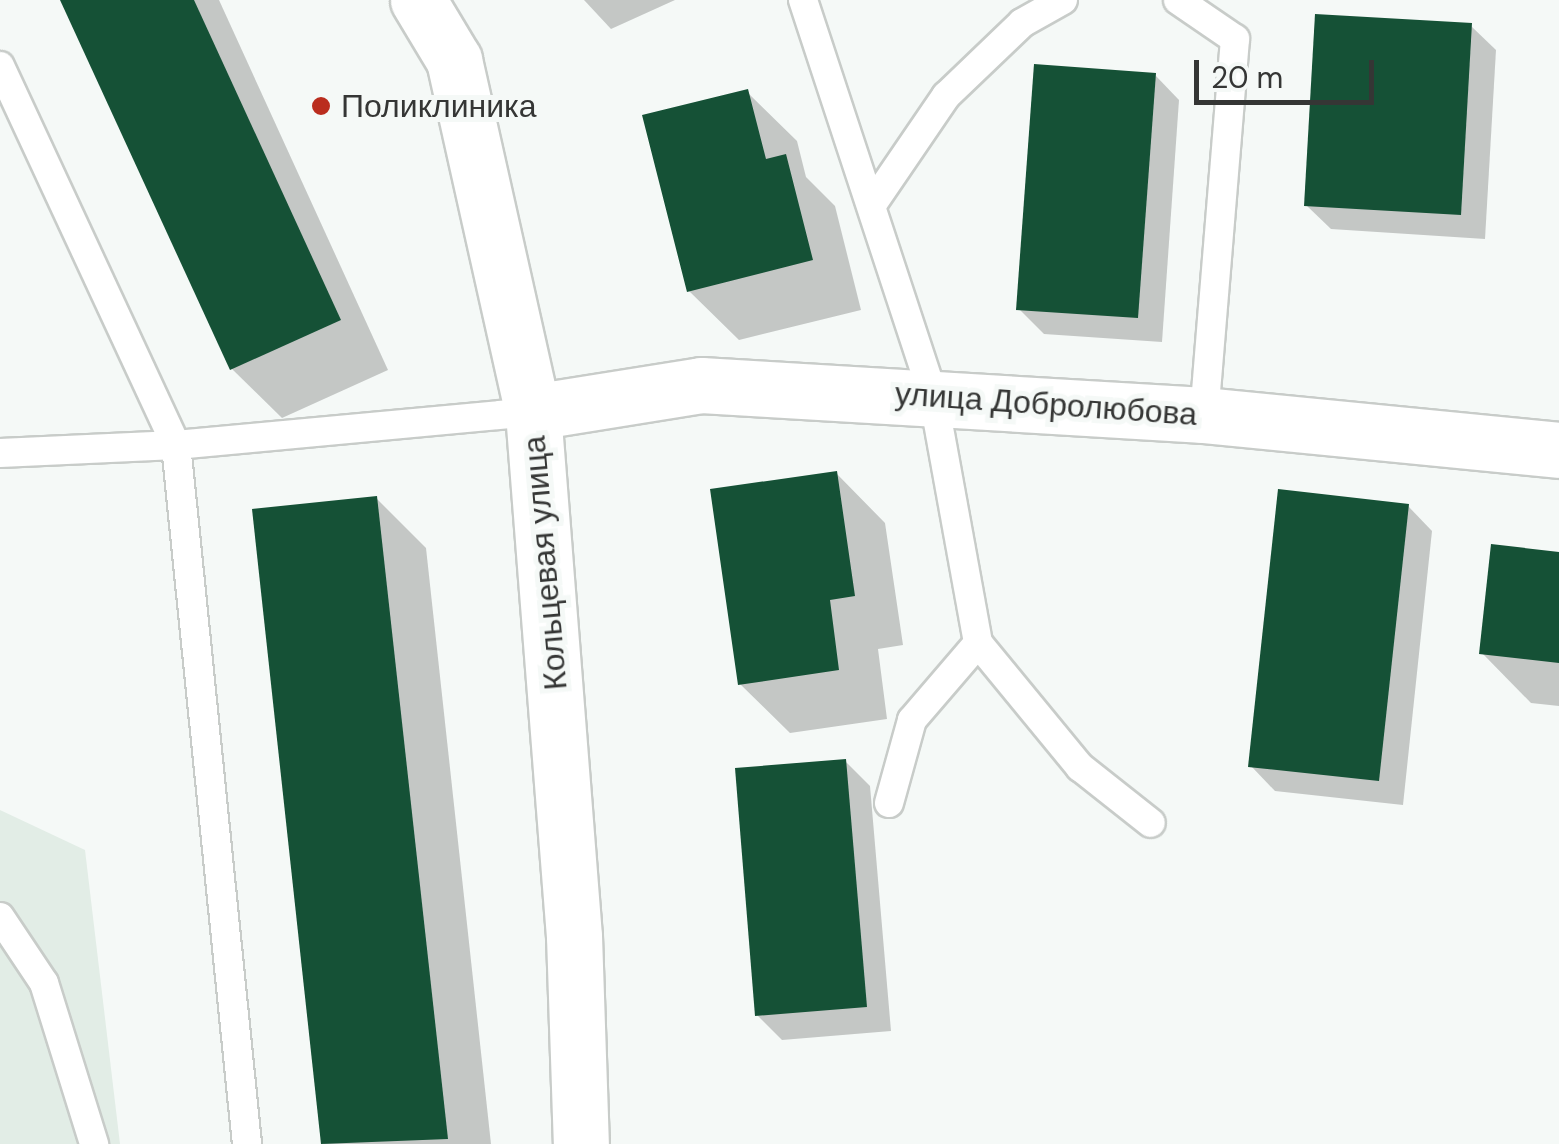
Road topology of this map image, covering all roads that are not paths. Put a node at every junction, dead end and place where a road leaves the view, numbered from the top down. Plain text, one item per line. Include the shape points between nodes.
1 (418, 0) edge
2 (803, 0) edge
3 (1062, 0) edge
4 (1178, 0) edge
5 (0, 66) edge
6 (873, 203) junction
7 (933, 395) junction
8 (533, 412) junction
9 (1204, 415) junction
10 (176, 445) junction
11 (1559, 450) edge
12 (0, 453) edge
13 (978, 644) junction
14 (889, 803) dead end
15 (1151, 823) dead end
16 (0, 917) edge
17 (94, 1144) edge
18 (247, 1144) edge
19 (581, 1144) edge

1 - 8 street, Кольцевая улица via 454,60
2 - 6 lane
3 - 6 lane via 1022,22 946,96
4 - 9 lane via 1235,39
5 - 10 lane
6 - 7 lane
7 - 8 street, улица Добролюбова via 701,384
7 - 9 street, улица Добролюбова
7 - 13 lane
8 - 10 lane
8 - 19 street, Кольцевая улица via 574,936
9 - 11 street, улица Добролюбова
10 - 12 lane
10 - 18 lane
13 - 14 lane via 912,720
13 - 15 lane via 1080,767
16 - 17 lane via 44,983

